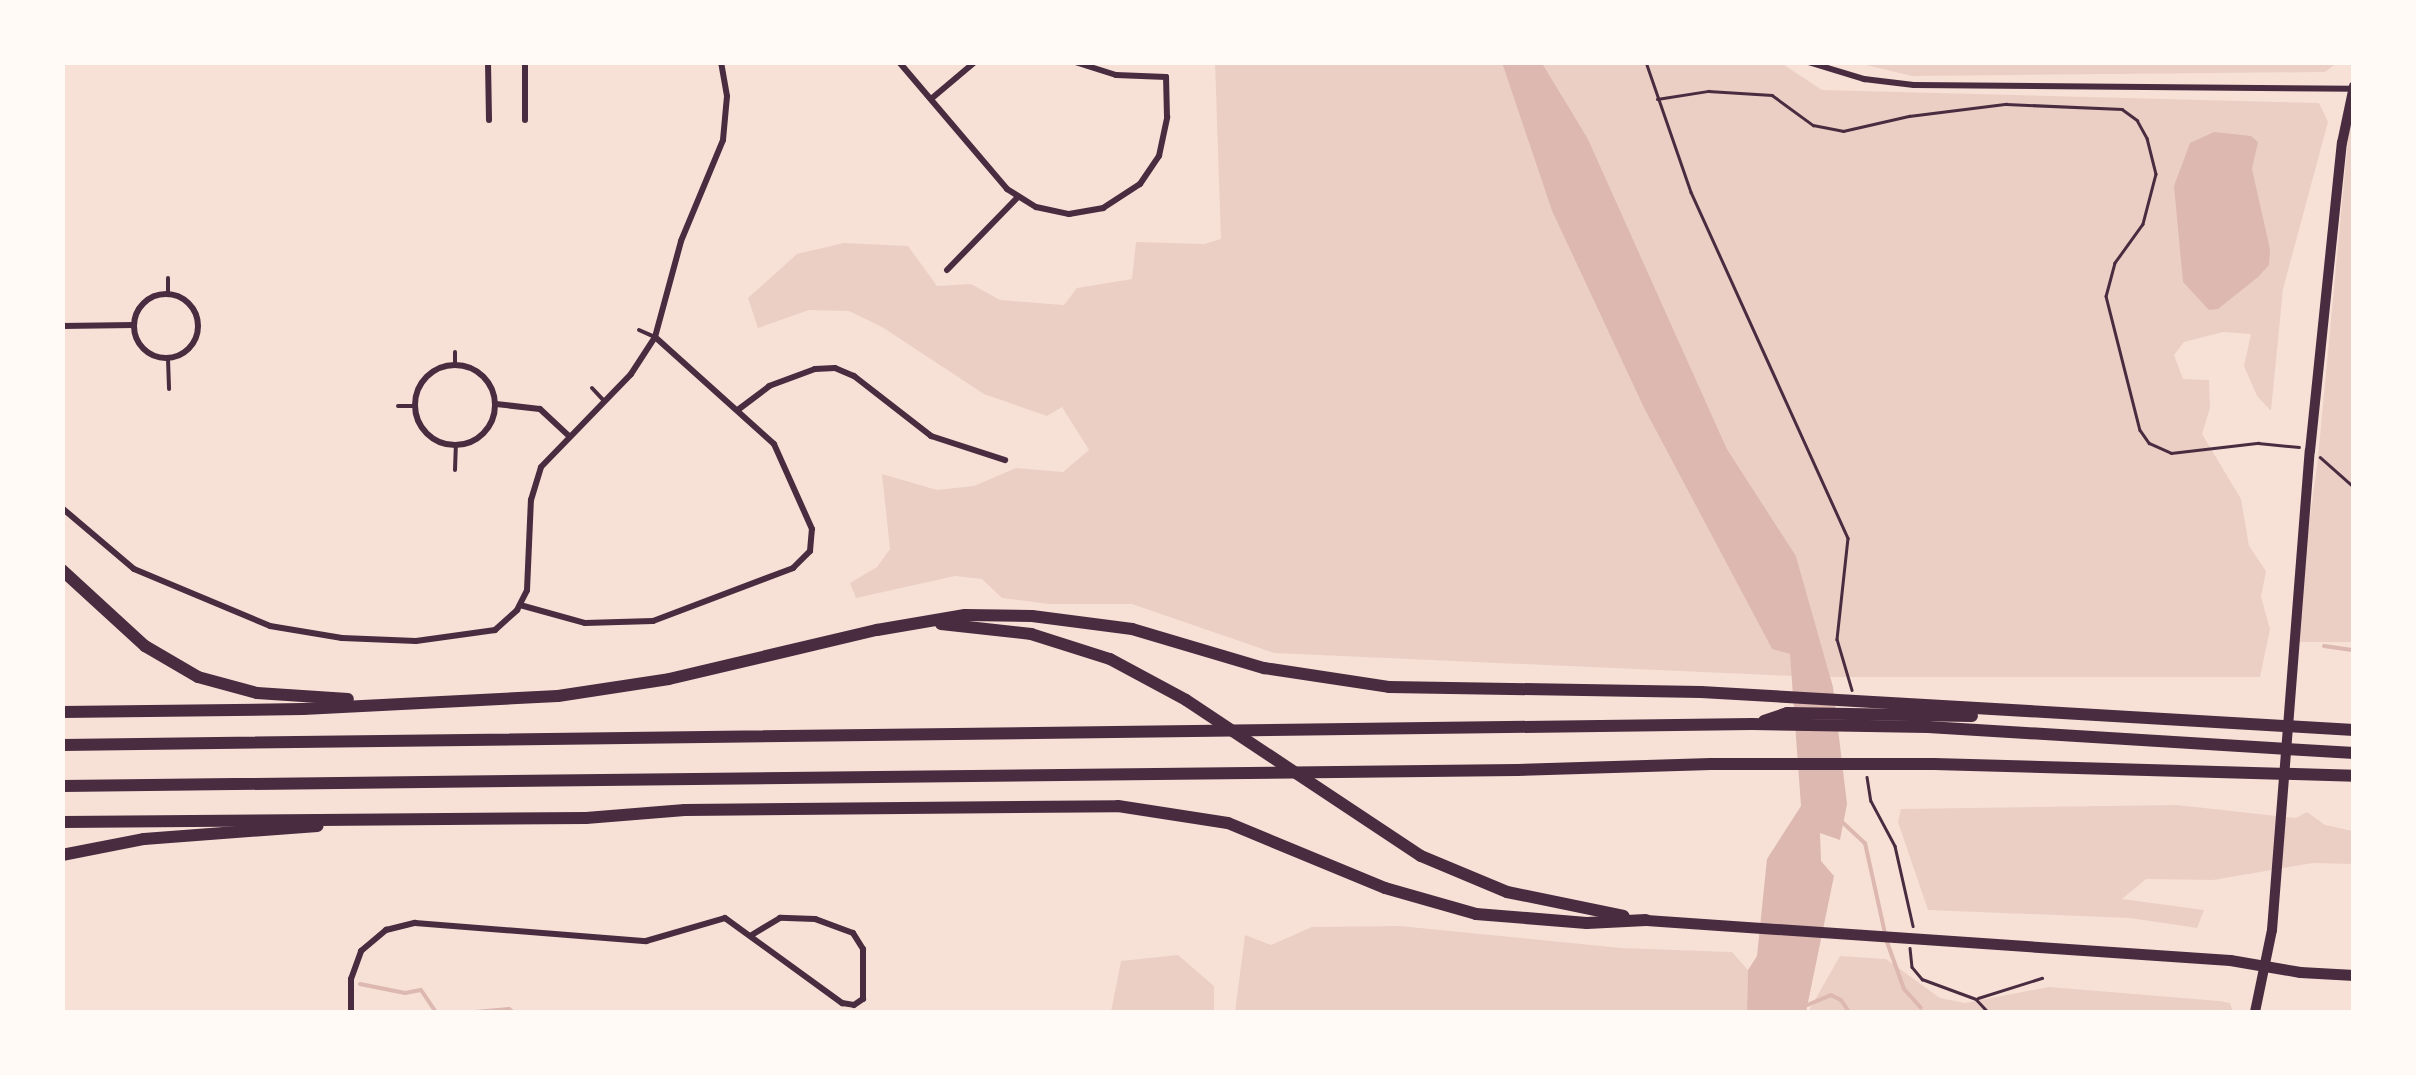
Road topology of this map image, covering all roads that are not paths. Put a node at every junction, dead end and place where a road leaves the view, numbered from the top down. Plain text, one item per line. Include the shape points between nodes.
1 (488, 62) edge
2 (525, 62) edge
3 (720, 62) edge
4 (898, 62) edge
5 (975, 62) edge
6 (1076, 62) edge
7 (1808, 62) edge
8 (2353, 87) edge
9 (931, 100) junction
10 (488, 120) dead end
11 (525, 120) dead end
12 (1018, 197) junction
13 (947, 270) dead end
14 (168, 278) dead end
15 (168, 294) junction
16 (134, 325) junction
17 (62, 326) edge
18 (639, 330) dead end
19 (654, 337) junction
20 (455, 352) dead end
21 (168, 359) junction
22 (455, 364) junction
23 (169, 388) dead end
24 (592, 388) dead end
25 (604, 401) junction
26 (496, 404) junction
27 (398, 406) dead end
28 (415, 406) junction
29 (739, 408) junction
30 (568, 434) junction
31 (456, 446) junction
32 (1005, 460) dead end
33 (456, 470) dead end
34 (62, 508) edge
35 (62, 570) edge
36 (520, 605) junction
37 (922, 622) junction
38 (400, 703) junction
39 (62, 712) edge
40 (1927, 716) junction
41 (2354, 730) edge
42 (62, 745) edge
43 (2354, 753) edge
44 (2354, 776) edge
45 (62, 786) edge
46 (358, 820) junction
47 (62, 822) edge
48 (62, 855) edge
49 (1646, 920) junction
50 (752, 935) junction
51 (2265, 965) junction
52 (2354, 975) edge
53 (351, 1012) edge
54 (2255, 1012) edge

1 - 10 street
2 - 11 street
3 - 19 street via 727,96 723,140 681,241
4 - 9 street
5 - 9 street
6 - 12 street via 1116,75 1166,77 1163,145 1132,192 1103,208 1074,214
7 - 8 street via 1914,86
8 - 51 main road via 2329,260
9 - 12 street
12 - 13 street
14 - 15 lane
15 - 16 street via 144,302
15 - 21 street via 191,305 198,322 191,347
16 - 17 street
16 - 21 street via 144,350
18 - 19 lane
19 - 25 street via 632,374
19 - 29 street
20 - 22 lane
21 - 23 lane
22 - 26 street via 485,378
22 - 28 street via 426,377
24 - 25 lane
25 - 30 street
26 - 30 street via 540,409
26 - 31 street via 486,431
27 - 28 lane
28 - 31 street via 427,434
29 - 32 street via 768,386 836,368 930,436
29 - 36 street via 774,444 812,528 809,553 793,568 654,621 585,623
30 - 36 street via 534,483 531,574
31 - 33 lane
34 - 36 street via 134,570 284,630 446,640 495,630
35 - 38 highway via 145,646 198,677 268,695
37 - 38 highway via 636,685 493,702
37 - 40 highway via 965,615 1102,624 1264,668 1364,685 1701,692
37 - 49 highway via 1009,630 1130,668 1402,846 1461,876
38 - 39 highway
40 - 41 highway via 2005,710
40 - 42 highway via 1752,724
40 - 43 highway via 2236,748
44 - 45 highway via 1711,764
46 - 47 highway
46 - 48 highway via 144,839
46 - 49 highway via 1095,805 1184,813 1272,838 1411,898 1499,918
49 - 51 main road
50 - 50 street via 842,1004 863,999 863,949 853,933 815,919 780,918
50 - 53 street via 721,918 646,941 397,926 362,951 353,970
51 - 52 main road
51 - 54 main road

